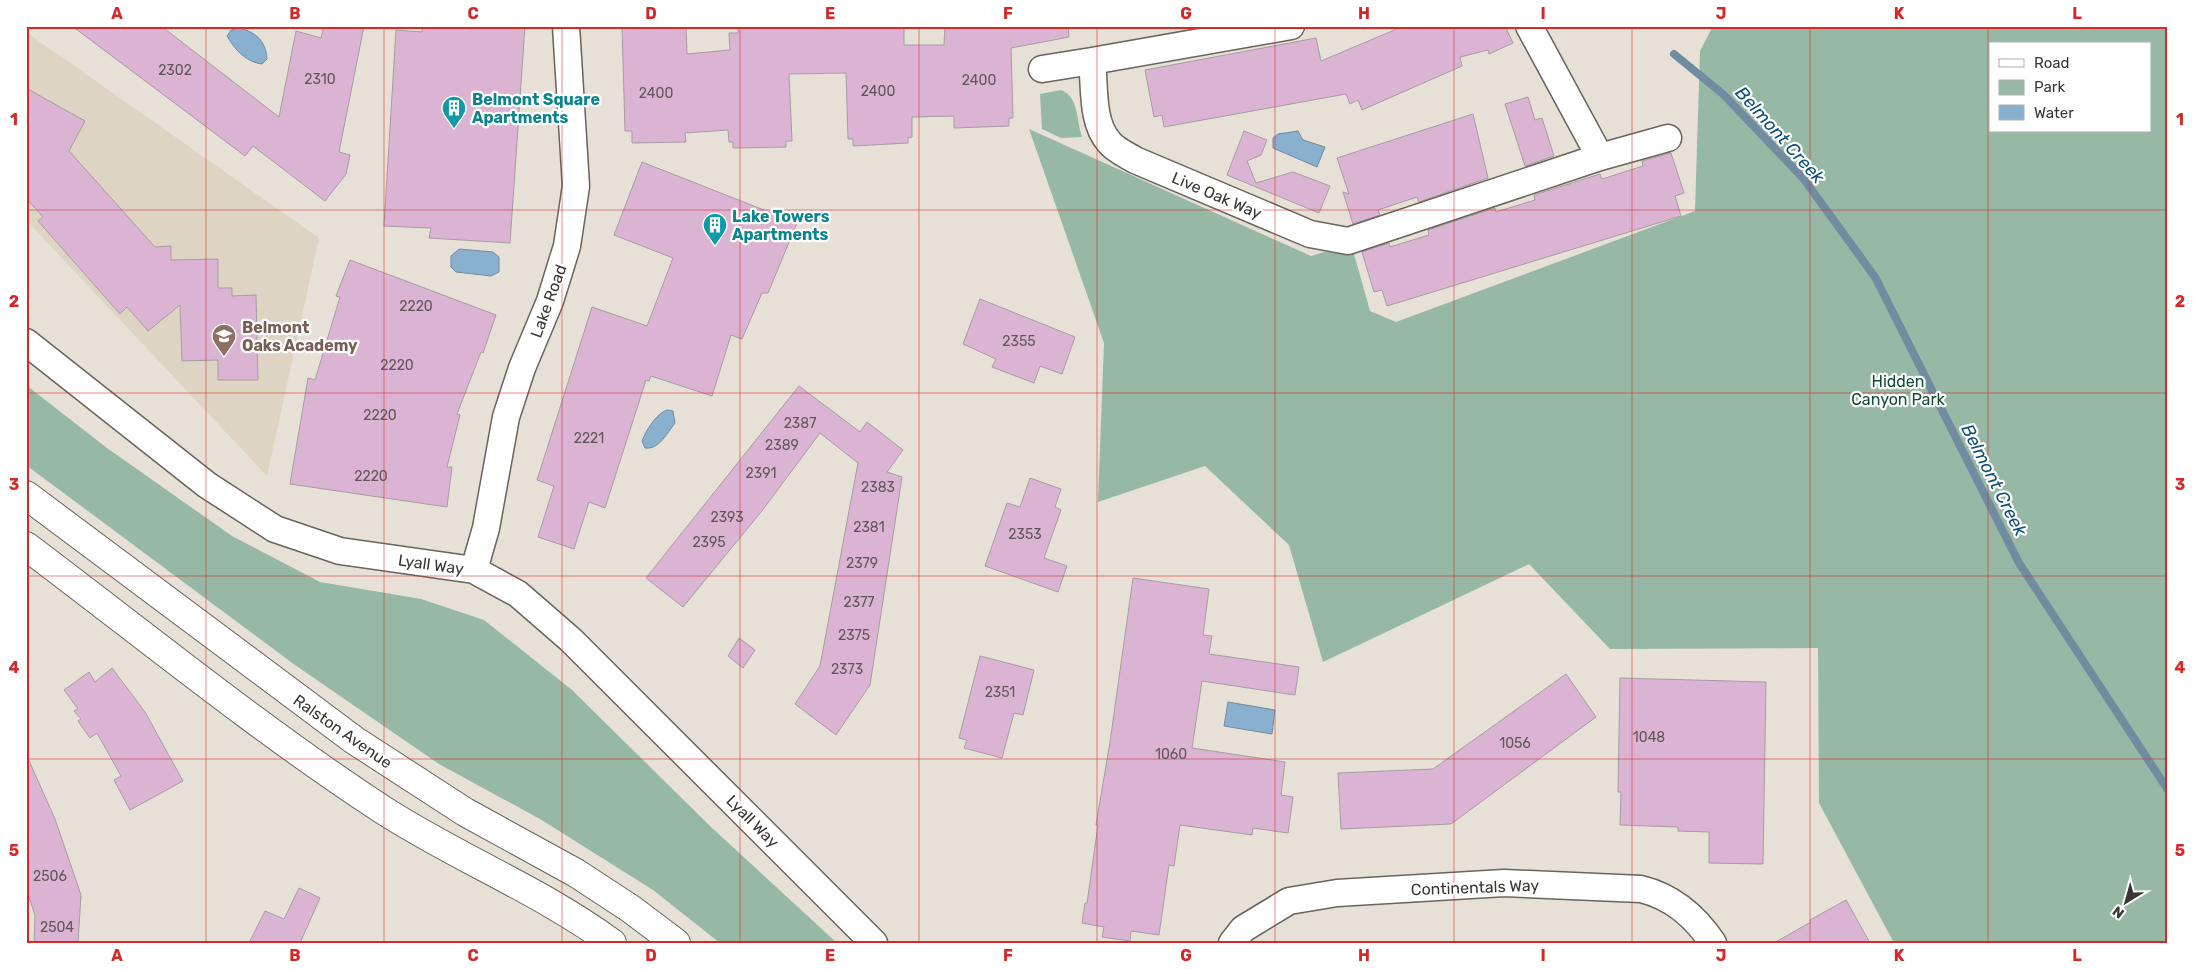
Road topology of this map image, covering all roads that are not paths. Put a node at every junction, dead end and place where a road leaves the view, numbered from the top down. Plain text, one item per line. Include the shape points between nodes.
1 (566, 26) edge
2 (1291, 26) edge
3 (1529, 26) edge
4 (1092, 61) junction
5 (1042, 69) dead end
6 (1668, 138) dead end
7 (1600, 157) junction
8 (26, 342) edge
9 (26, 495) edge
10 (26, 546) edge
11 (474, 570) junction
12 (612, 943) edge
13 (676, 943) edge
14 (874, 943) edge
15 (1232, 943) edge
16 (1713, 943) edge

1 - 11 street, Lake Road via 576,186 567,246 506,418 486,528
2 - 4 street
3 - 7 street
4 - 5 street
4 - 7 street, Live Oak Way via 1097,120 1110,144 1135,160 1321,237 1348,241
6 - 7 street, Live Oak Way
8 - 11 street, Lyall Way via 207,485 275,529 340,551
9 - 13 main road, Ralston Avenue via 354,740 465,812 576,873
10 - 12 main road via 281,738 382,809 556,907
11 - 14 street, Lyall Way via 518,594 571,640
15 - 16 street, Continentals Way via 1243,929 1288,901 1337,893 1504,883 1641,889 1659,893 1696,919

